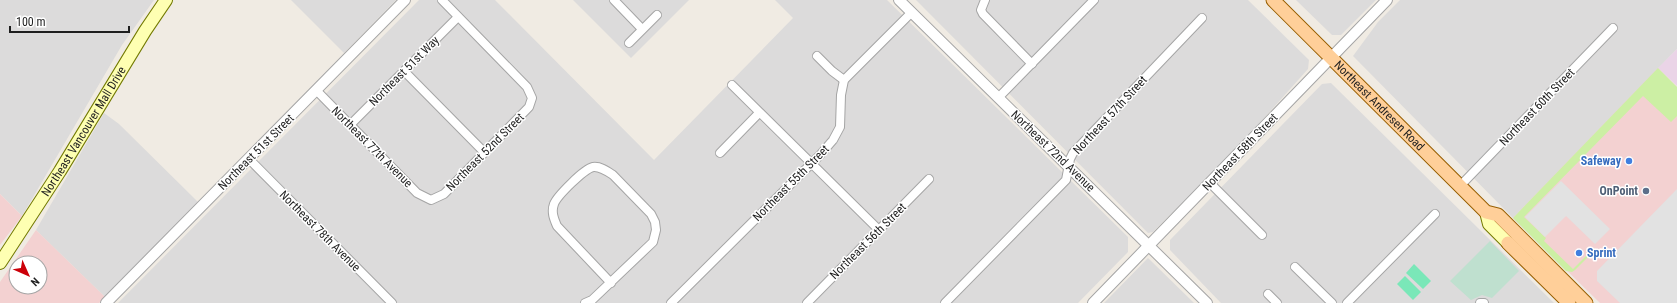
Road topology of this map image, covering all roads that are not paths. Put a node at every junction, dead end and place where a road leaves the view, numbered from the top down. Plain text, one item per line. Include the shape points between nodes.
1 (166, 0) edge
2 (405, 0) edge
3 (442, 0) edge
4 (614, 0) edge
5 (899, 0) edge
6 (985, 0) edge
7 (1094, 0) edge
8 (1273, 0) edge
9 (1387, 0) edge
10 (912, 12) junction
11 (657, 14) dead end
12 (458, 17) junction
13 (1202, 18) dead end
14 (1613, 28) dead end
15 (642, 29) junction
16 (629, 43) dead end
17 (817, 56) dead end
18 (1331, 57) junction
19 (1032, 64) junction
20 (404, 71) junction
21 (844, 80) junction
22 (732, 86) dead end
23 (317, 91) junction
24 (998, 98) junction
25 (759, 113) junction
26 (350, 125) junction
27 (484, 152) junction
28 (720, 153) dead end
29 (249, 159) junction
30 (812, 163) junction
31 (1069, 166) junction
32 (929, 179) dead end
33 (1210, 183) junction
34 (1460, 186) junction
35 (430, 200) joint
36 (1486, 212) junction
37 (1435, 214) dead end
38 (879, 230) junction
39 (1262, 235) dead end
40 (1508, 243) joint
41 (1149, 246) junction
42 (0, 263) edge
43 (1295, 267) dead end
44 (611, 283) junction
45 (1268, 294) dead end
46 (106, 303) edge
47 (392, 303) edge
48 (585, 303) edge
49 (671, 303) edge
50 (807, 303) edge
51 (945, 303) edge
52 (1093, 303) edge
53 (1207, 303) edge
54 (1276, 303) edge
55 (1332, 303) edge
56 (1347, 303) edge
57 (1480, 303) edge
58 (1484, 303) edge
59 (1569, 303) edge
60 (1586, 303) edge

1 - 42 main road, Northeast Vancouver Mall Drive
2 - 23 street, Northeast 51st Street
3 - 12 street
4 - 15 street
5 - 10 street, Northeast 72nd Avenue
6 - 19 street via 981,10 986,18
7 - 19 street
8 - 18 main road, Northeast Andresen Road
9 - 18 street, Northeast 58th Street
10 - 21 street
10 - 24 street, Northeast 72nd Avenue
11 - 15 street
12 - 20 street, Northeast 51st Way
12 - 27 street, Northeast 52nd Street via 527,87 532,98 529,107
13 - 31 street, Northeast 57th Street via 1073,153
14 - 34 street, Northeast 60th Street
15 - 16 street
17 - 21 street
18 - 33 street, Northeast 58th Street
18 - 34 main road, Northeast Andresen Road
19 - 24 street
20 - 26 street, Northeast 51st Way
20 - 27 street
21 - 30 street, Northeast 55th Street via 840,127
22 - 25 street
23 - 26 street, Northeast 77th Avenue
23 - 29 street, Northeast 51st Street
24 - 31 street, Northeast 72nd Avenue
25 - 28 street
25 - 30 street
26 - 35 street, Northeast 77th Avenue via 417,193
27 - 35 street, Northeast 52nd Street via 444,194
29 - 46 street, Northeast 51st Street
29 - 47 street, Northeast 78th Avenue
30 - 38 street
30 - 49 street, Northeast 55th Street
31 - 41 street, Northeast 72nd Avenue
31 - 51 street, Northeast 57th Street via 1066,180
32 - 38 street, Northeast 56th Street
33 - 39 street
33 - 41 street, Northeast 58th Street
34 - 36 main road, Northeast Andresen Road
36 - 40 main road, Northeast Andresen Road via 1489,224
36 - 60 main road, Northeast Andresen Road via 1498,215
37 - 56 street
38 - 50 street, Northeast 56th Street
40 - 59 main road, Northeast Andresen Road
41 - 52 street, Northeast 58th Street
41 - 53 street, Northeast 72nd Avenue
43 - 55 street
44 - 44 street via 557,226 552,216 554,204 562,194 586,170 593,167 606,170 613,175 651,214 655,222 653,242
44 - 48 street
45 - 54 street
57 - 58 street

